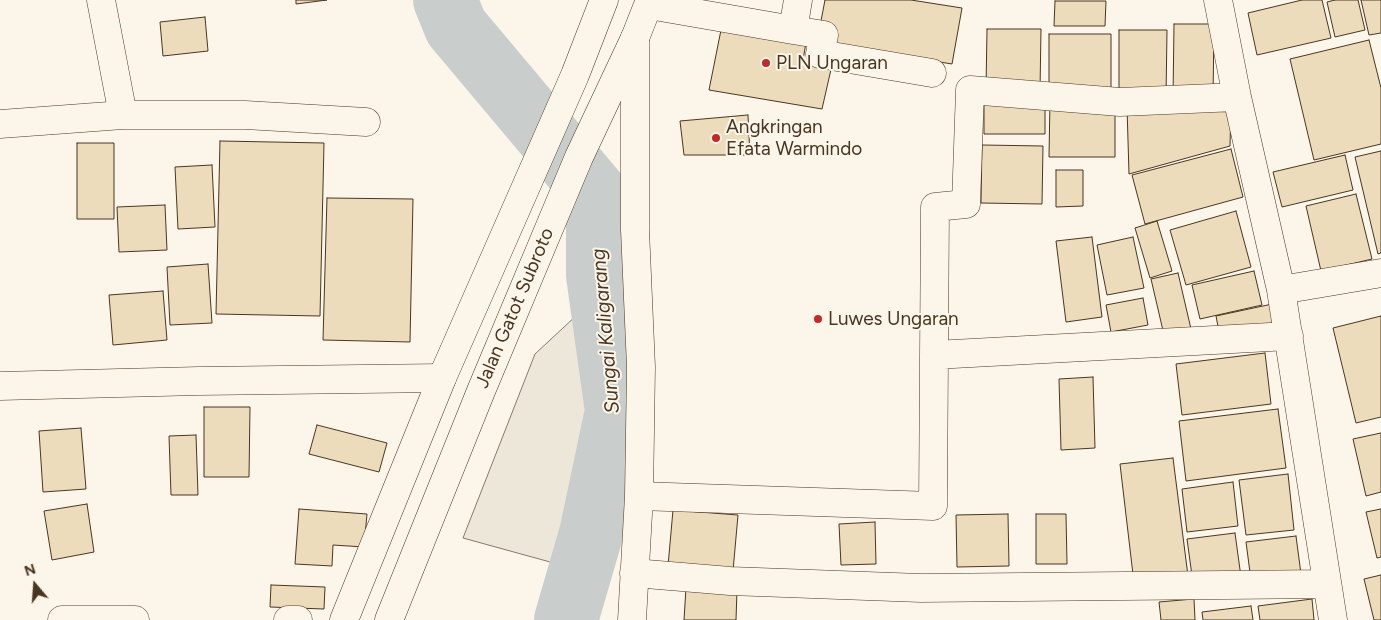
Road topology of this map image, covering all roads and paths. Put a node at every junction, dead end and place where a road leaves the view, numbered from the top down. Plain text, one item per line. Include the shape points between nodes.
1 (100, 0) edge
2 (604, 0) edge
3 (798, 0) edge
4 (1218, 0) edge
5 (649, 2) edge
6 (793, 30) junction
7 (635, 38) junction
8 (932, 73) dead end
9 (1237, 97) junction
10 (123, 115) junction
11 (366, 122) dead end
12 (0, 124) edge
13 (1381, 273) edge
14 (1282, 290) junction
15 (1289, 336) junction
16 (934, 355) junction
17 (442, 378) junction
18 (0, 386) edge
19 (639, 496) junction
20 (634, 573) junction
21 (1327, 584) junction
22 (62, 620) edge
23 (134, 620) edge
24 (288, 620) edge
25 (298, 620) edge
26 (344, 620) edge
27 (389, 620) edge
28 (632, 620) edge
29 (1333, 620) edge

1 - 10 main road
2 - 17 main road, Jalan Gatot Subroto
3 - 6 main road
4 - 9 main road
5 - 6 main road
5 - 7 main road, Jalan Gatot Subroto
6 - 8 main road via 824,35 820,54
7 - 19 main road via 635,230 641,367
7 - 27 main road, Jalan Gatot Subroto via 578,157
9 - 14 main road
9 - 16 main road via 1120,102 970,90 966,204 936,207
10 - 11 main road via 244,115
10 - 12 main road
13 - 14 main road
14 - 15 main road
15 - 16 main road
15 - 21 main road
16 - 19 main road via 934,506
17 - 18 main road
17 - 26 main road, Jalan Gatot Subroto
19 - 20 main road
20 - 21 main road via 730,581 921,588
20 - 28 main road
21 - 29 main road
22 - 23 main road
24 - 25 main road

